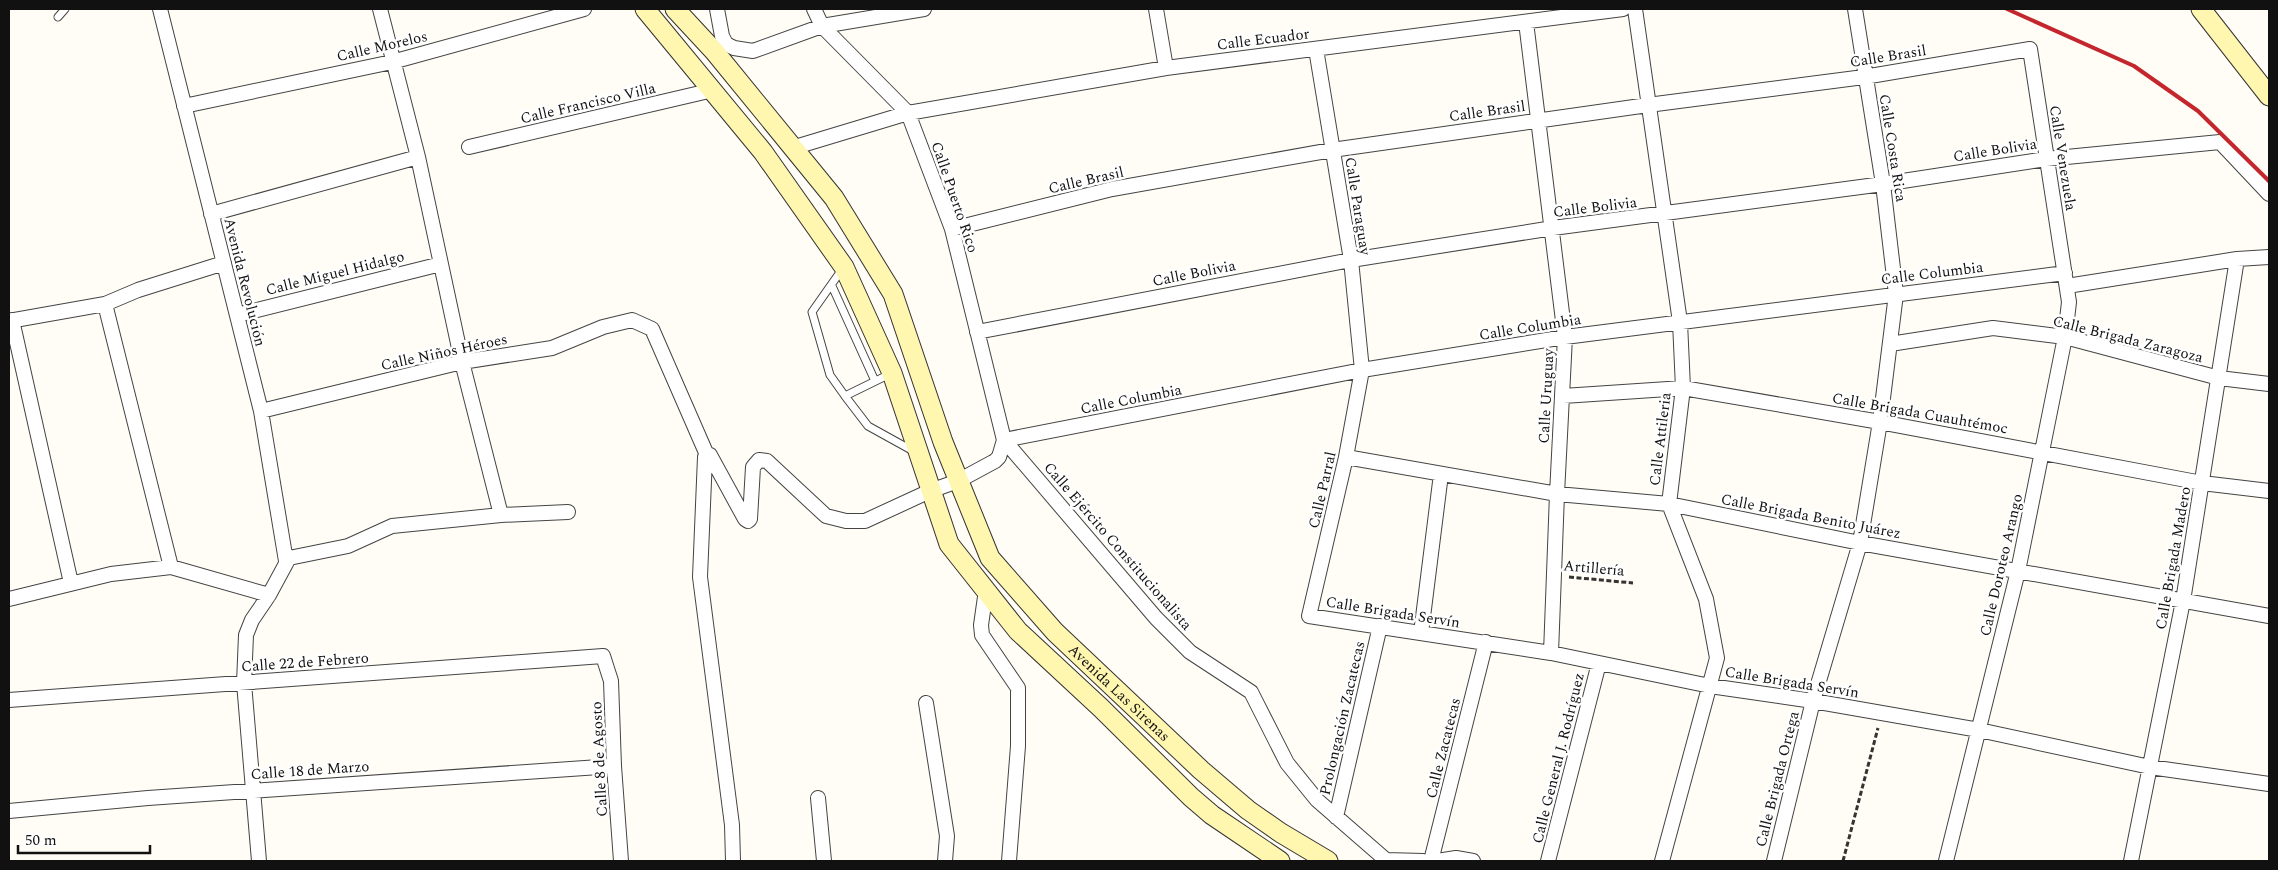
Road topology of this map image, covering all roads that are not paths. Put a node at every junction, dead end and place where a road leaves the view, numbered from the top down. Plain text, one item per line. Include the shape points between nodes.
1 (65, 9) edge
2 (160, 9) edge
3 (380, 9) edge
4 (584, 9) edge
5 (645, 9) edge
6 (675, 9) edge
7 (717, 9) edge
8 (814, 9) edge
9 (924, 9) edge
10 (1156, 9) edge
11 (1623, 9) edge
12 (1636, 9) edge
13 (1855, 9) edge
14 (2201, 9) edge
15 (58, 17) dead end
16 (1526, 22) junction
17 (822, 26) junction
18 (720, 48) junction
19 (1316, 49) junction
20 (2030, 49) joint
21 (392, 62) junction
22 (1166, 68) junction
23 (1864, 77) junction
24 (713, 90) junction
25 (2269, 96) edge
26 (1648, 105) junction
27 (184, 106) junction
28 (908, 113) junction
29 (1537, 120) junction
30 (469, 147) dead end
31 (792, 148) junction
32 (1332, 150) junction
33 (418, 156) junction
34 (2046, 159) junction
35 (1883, 184) junction
36 (2269, 194) edge
37 (212, 214) junction
38 (1665, 214) junction
39 (1553, 228) junction
40 (952, 229) junction
41 (2269, 257) edge
42 (2237, 259) junction
43 (1351, 260) junction
44 (224, 263) junction
45 (441, 264) junction
46 (844, 267) junction
47 (2066, 279) junction
48 (832, 286) junction
49 (1896, 294) junction
50 (105, 304) junction
51 (237, 314) junction
52 (11, 320) edge
53 (1680, 322) junction
54 (977, 332) junction
55 (1565, 337) junction
56 (2065, 337) junction
57 (1890, 344) junction
58 (462, 362) junction
59 (1362, 370) junction
60 (892, 373) junction
61 (2219, 378) junction
62 (875, 382) junction
63 (2269, 384) edge
64 (1683, 388) junction
65 (845, 396) junction
66 (1563, 396) junction
67 (261, 411) junction
68 (1880, 422) junction
69 (1004, 440) junction
70 (2042, 452) junction
71 (707, 455) junction
72 (920, 455) junction
73 (1346, 457) junction
74 (1441, 474) junction
75 (958, 481) junction
76 (2202, 483) junction
77 (930, 491) junction
78 (2269, 491) edge
79 (1556, 494) junction
80 (1669, 504) junction
81 (568, 512) dead end
82 (500, 515) junction
83 (1860, 543) junction
84 (289, 558) junction
85 (171, 567) junction
86 (2018, 571) junction
87 (71, 583) junction
88 (986, 590) junction
89 (269, 595) junction
90 (9, 599) edge
91 (2183, 602) junction
92 (1309, 616) joint
93 (2269, 616) edge
94 (1380, 626) junction
95 (1421, 633) junction
96 (1486, 642) junction
97 (1551, 653) junction
98 (603, 656) joint
99 (1599, 663) junction
100 (244, 683) junction
101 (1710, 686) junction
102 (9, 700) edge
103 (1813, 701) junction
104 (926, 702) dead end
105 (1980, 730) junction
106 (614, 766) junction
107 (2150, 767) junction
108 (2269, 784) edge
109 (252, 791) junction
110 (818, 798) dead end
111 (9, 811) edge
112 (1336, 817) junction
113 (258, 861) edge
114 (621, 861) edge
115 (733, 861) edge
116 (824, 861) edge
117 (945, 861) edge
118 (1009, 861) edge
119 (1280, 861) edge
120 (1328, 861) edge
121 (1423, 861) edge
122 (1431, 861) edge
123 (1437, 861) edge
124 (1473, 861) edge
125 (1548, 861) edge
126 (1662, 861) edge
127 (1774, 861) edge
128 (1946, 861) edge
129 (2131, 861) edge

1 - 15 lane
2 - 27 street, Avenida Revolución
3 - 21 street
4 - 21 street, Calle Morelos
5 - 24 main road, Avenida Las Sirenas
6 - 18 main road, Avenida Las Sirenas
7 - 18 street via 722,36
8 - 17 street, Calle Puerto Rico
9 - 17 street
10 - 22 street
11 - 16 street, Calle Ecuador
12 - 26 street, Calle Attileria
13 - 23 street, Calle Costa Rica
14 - 25 main road
16 - 19 street, Calle Ecuador
16 - 29 street, Calle Uruguay
17 - 18 street via 753,51
17 - 28 street, Calle Puerto Rico
18 - 31 main road, Avenida Las Sirenas
19 - 22 street, Calle Ecuador
19 - 32 street, Calle Paraguay
20 - 23 street, Calle Brasil
20 - 34 street, Calle Venezuela
21 - 27 street, Calle Morelos
21 - 33 street
22 - 28 street, Calle Ecuador
23 - 26 street, Calle Brasil
23 - 35 street, Calle Costa Rica
24 - 30 street, Calle Francisco Villa
24 - 46 main road, Avenida Las Sirenas via 763,152
26 - 29 street, Calle Brasil
26 - 38 street, Calle Attileria
27 - 37 street, Avenida Revolución
28 - 31 street, Calle Ecuador
28 - 40 street, Calle Puerto Rico
29 - 32 street, Calle Brasil
29 - 39 street, Calle Uruguay
31 - 75 main road, Avenida Las Sirenas via 834,198 893,294
32 - 40 street, Calle Brasil via 1112,189
32 - 43 street, Calle Paraguay
33 - 37 street
33 - 45 street
34 - 35 street, Calle Bolivia
34 - 36 street, Calle Bolivia via 2220,142
34 - 47 street, Calle Venezuela
35 - 38 street, Calle Bolivia
35 - 49 street, Calle Costa Rica
37 - 44 street, Avenida Revolución
38 - 39 street, Calle Bolivia
38 - 53 street, Calle Attileria
39 - 43 street, Calle Bolivia
39 - 55 street, Calle Uruguay
40 - 54 street, Calle Puerto Rico
41 - 42 street, Calle Columbia
42 - 47 street, Calle Columbia
42 - 61 street, Calle Brigada Madero
43 - 54 street, Calle Bolivia
43 - 59 street, Calle Paraguay
44 - 50 street
44 - 51 street, Avenida Revolución
45 - 51 street, Calle Miguel Hidalgo
45 - 58 street
46 - 48 lane
46 - 60 main road, Avenida Las Sirenas
47 - 49 street, Calle Columbia
47 - 56 street, Calle Doroteo Arango via 2069,302
48 - 62 lane
48 - 65 lane via 812,312 830,374
49 - 53 street, Calle Columbia
49 - 57 street, Calle Brigada Ortega
50 - 52 street
50 - 85 street
51 - 67 street, Avenida Revolución
52 - 87 street
53 - 55 street, Calle Columbia
53 - 64 street, Calle Attileria
54 - 69 street, Calle Puerto Rico
55 - 59 street, Calle Columbia
55 - 66 street, Calle Uruguay
56 - 57 street, Calle Brigada Zaragoza via 1993,328
56 - 61 street, Calle Brigada Zaragoza
56 - 70 street, Calle Doroteo Arango
57 - 68 street, Calle Brigada Ortega
58 - 67 street, Calle Niños Héroes
58 - 71 street, Calle Niños Héroes via 552,348 632,320 652,329
58 - 82 street
59 - 69 street, Calle Columbia
59 - 73 street, Calle Parral
60 - 62 lane
60 - 72 main road, Avenida Las Sirenas
61 - 63 street, Calle Brigada Zaragoza
61 - 76 street, Calle Brigada Madero
62 - 65 lane
64 - 66 street, Calle Brigada Cuauhtémoc
64 - 68 street, Calle Brigada Cuauhtémoc
64 - 80 street, Calle Attileria
65 - 72 lane via 868,426
66 - 79 street, Calle Uruguay
67 - 84 street, Avenida Revolución via 286,561
68 - 70 street, Calle Brigada Cuauhtémoc
68 - 83 street, Calle Brigada Ortega
69 - 75 street via 999,457
69 - 112 street, Calle Ejército Constitucionalista via 1156,618 1190,652 1251,692 1287,763 1317,800
70 - 76 street, Calle Brigada Cuauhtémoc
70 - 86 street, Calle Doroteo Arango
71 - 77 street via 710,455 748,520 753,467 759,460 766,461 826,516 846,521 865,521
71 - 115 street via 700,577 732,825
72 - 77 main road, Avenida Las Sirenas
73 - 74 street, Calle Brigada Benito Juárez
73 - 92 street, Calle Parral
74 - 79 street, Calle Brigada Benito Juárez
74 - 95 street
75 - 77 street
75 - 120 main road, Avenida Las Sirenas via 990,558 1055,632 1248,810
76 - 78 street, Calle Brigada Cuauhtémoc
76 - 91 street, Calle Brigada Madero
77 - 88 main road, Avenida Las Sirenas via 949,544
79 - 80 street, Calle Brigada Benito Juárez
79 - 97 street, Calle Uruguay
80 - 83 street, Calle Brigada Benito Juárez
80 - 101 street, Calle Attileria via 1706,598 1717,658
81 - 82 street
82 - 84 street via 392,526 348,546
83 - 86 street, Calle Brigada Benito Juárez
83 - 103 street, Calle Brigada Ortega
84 - 89 street
85 - 87 street via 111,574
85 - 89 street
86 - 91 street, Calle Brigada Benito Juárez
86 - 105 street, Calle Doroteo Arango
87 - 90 street
88 - 118 street via 982,635 1018,688 1018,746
88 - 119 main road, Avenida Las Sirenas via 1018,631 1191,797
89 - 100 street via 246,635
91 - 93 street, Calle Brigada Benito Juárez
91 - 107 street, Calle Brigada Madero
92 - 94 street, Calle Brigada Servín
94 - 95 street, Calle Brigada Servín
94 - 112 street, Prolongación Zacatecas
95 - 96 street, Calle Brigada Servín
96 - 97 street, Calle Brigada Servín
96 - 122 street, Calle Zacatecas
97 - 99 street, Calle Brigada Servín
98 - 100 street, Calle 22 de Febrero
98 - 106 street, Calle 8 de Agosto via 611,681
99 - 101 street, Calle Brigada Servín
99 - 125 street, Calle General J. Rodríguez
100 - 102 street, Calle 22 de Febrero
100 - 109 street
101 - 103 street, Calle Brigada Servín
101 - 126 street, Calle Attileria
103 - 105 street, Calle Brigada Servín
103 - 127 street, Calle Brigada Ortega
104 - 117 street via 948,836
105 - 107 street, Calle Brigada Servín
105 - 128 street, Calle Doroteo Arango
106 - 109 street, Calle 18 de Marzo
106 - 114 street, Calle 8 de Agosto
107 - 108 street, Calle Brigada Servín
107 - 129 street, Calle Brigada Madero
109 - 111 street, Calle 18 de Marzo
109 - 113 street
110 - 116 street
112 - 121 street, Calle Ejército Constitucionalista via 1386,860
123 - 124 street via 1456,858

